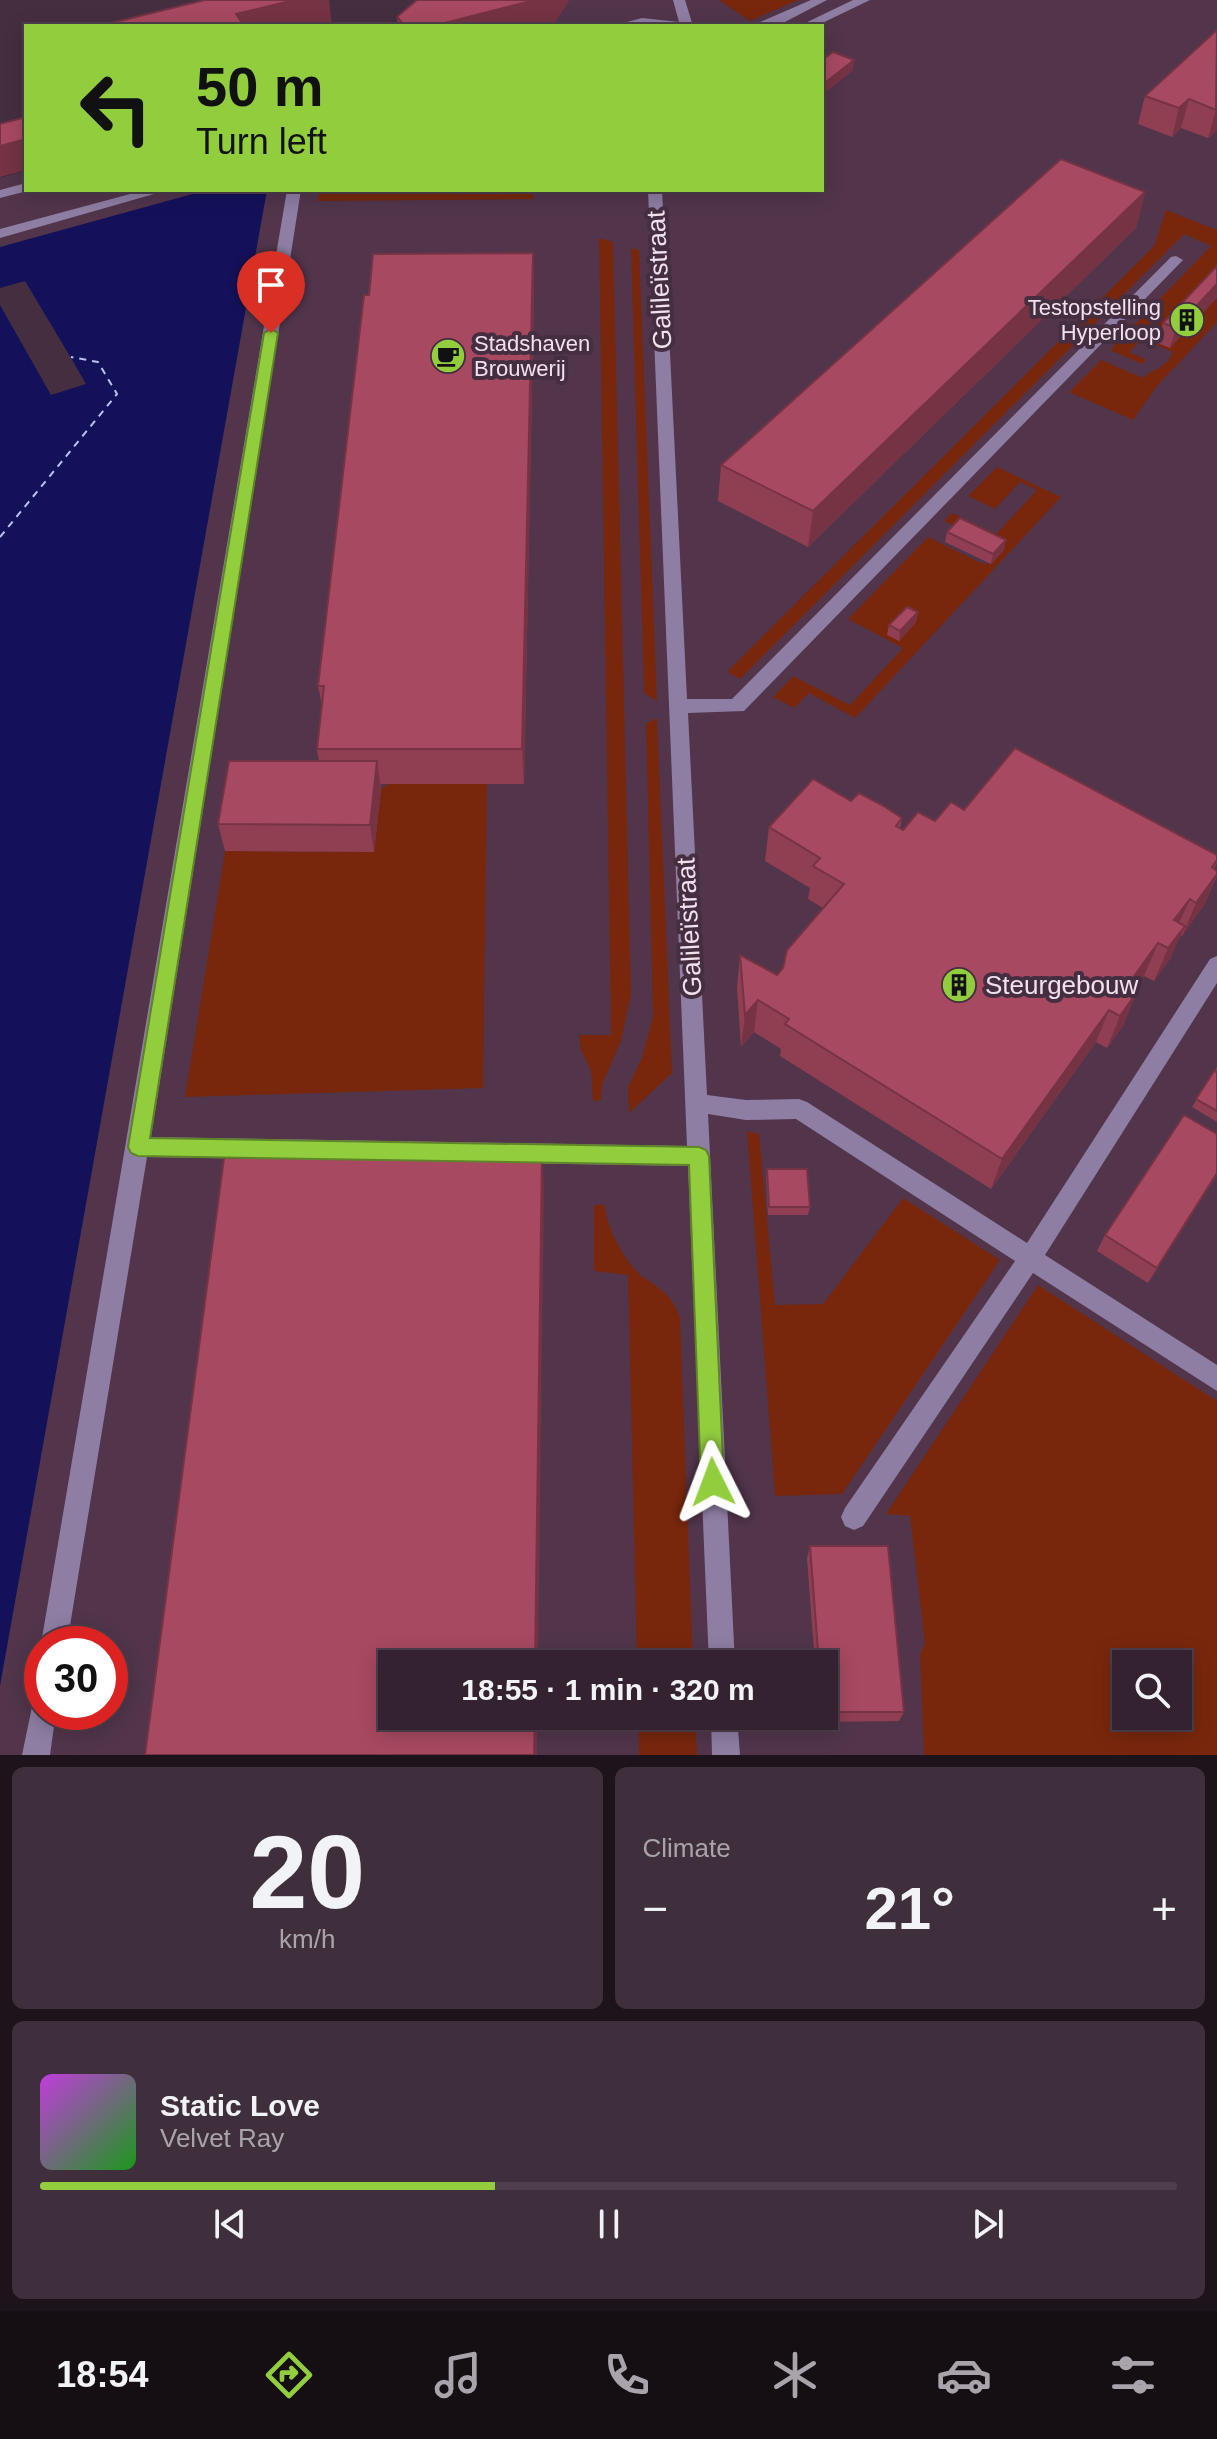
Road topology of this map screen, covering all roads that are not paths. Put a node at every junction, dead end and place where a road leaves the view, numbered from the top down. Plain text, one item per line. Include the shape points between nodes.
1 (679, 0) edge
2 (821, 0) edge
3 (864, 0) edge
4 (630, 24) edge
5 (664, 24) edge
6 (686, 24) edge
7 (762, 24) edge
8 (810, 24) edge
9 (24, 188) edge
10 (154, 192) edge
11 (294, 192) edge
12 (655, 192) edge
13 (0, 194) edge
14 (0, 234) edge
15 (1176, 260) dead end
16 (679, 706) junction
17 (1217, 965) edge
18 (698, 1103) junction
19 (138, 1147) junction
20 (699, 1156) junction
21 (1030, 1258) junction
22 (1217, 1379) edge
23 (854, 1517) dead end
24 (57, 1626) edge
25 (721, 1650) edge
26 (40, 1730) edge
27 (725, 1730) edge
28 (36, 1755) edge
29 (726, 1755) edge

1 - 6 street
2 - 7 street
3 - 8 street
4 - 5 street
9 - 13 street
10 - 14 street
11 - 19 street
12 - 16 street, Galileïstraat
15 - 16 street via 737,706
16 - 18 street, Galileïstraat
17 - 21 street
18 - 20 street, Galileïstraat
18 - 21 street via 746,1110 799,1109
19 - 20 street
19 - 24 street
20 - 25 street, Galileïstraat
21 - 22 street
21 - 23 street
26 - 28 street
27 - 29 street

